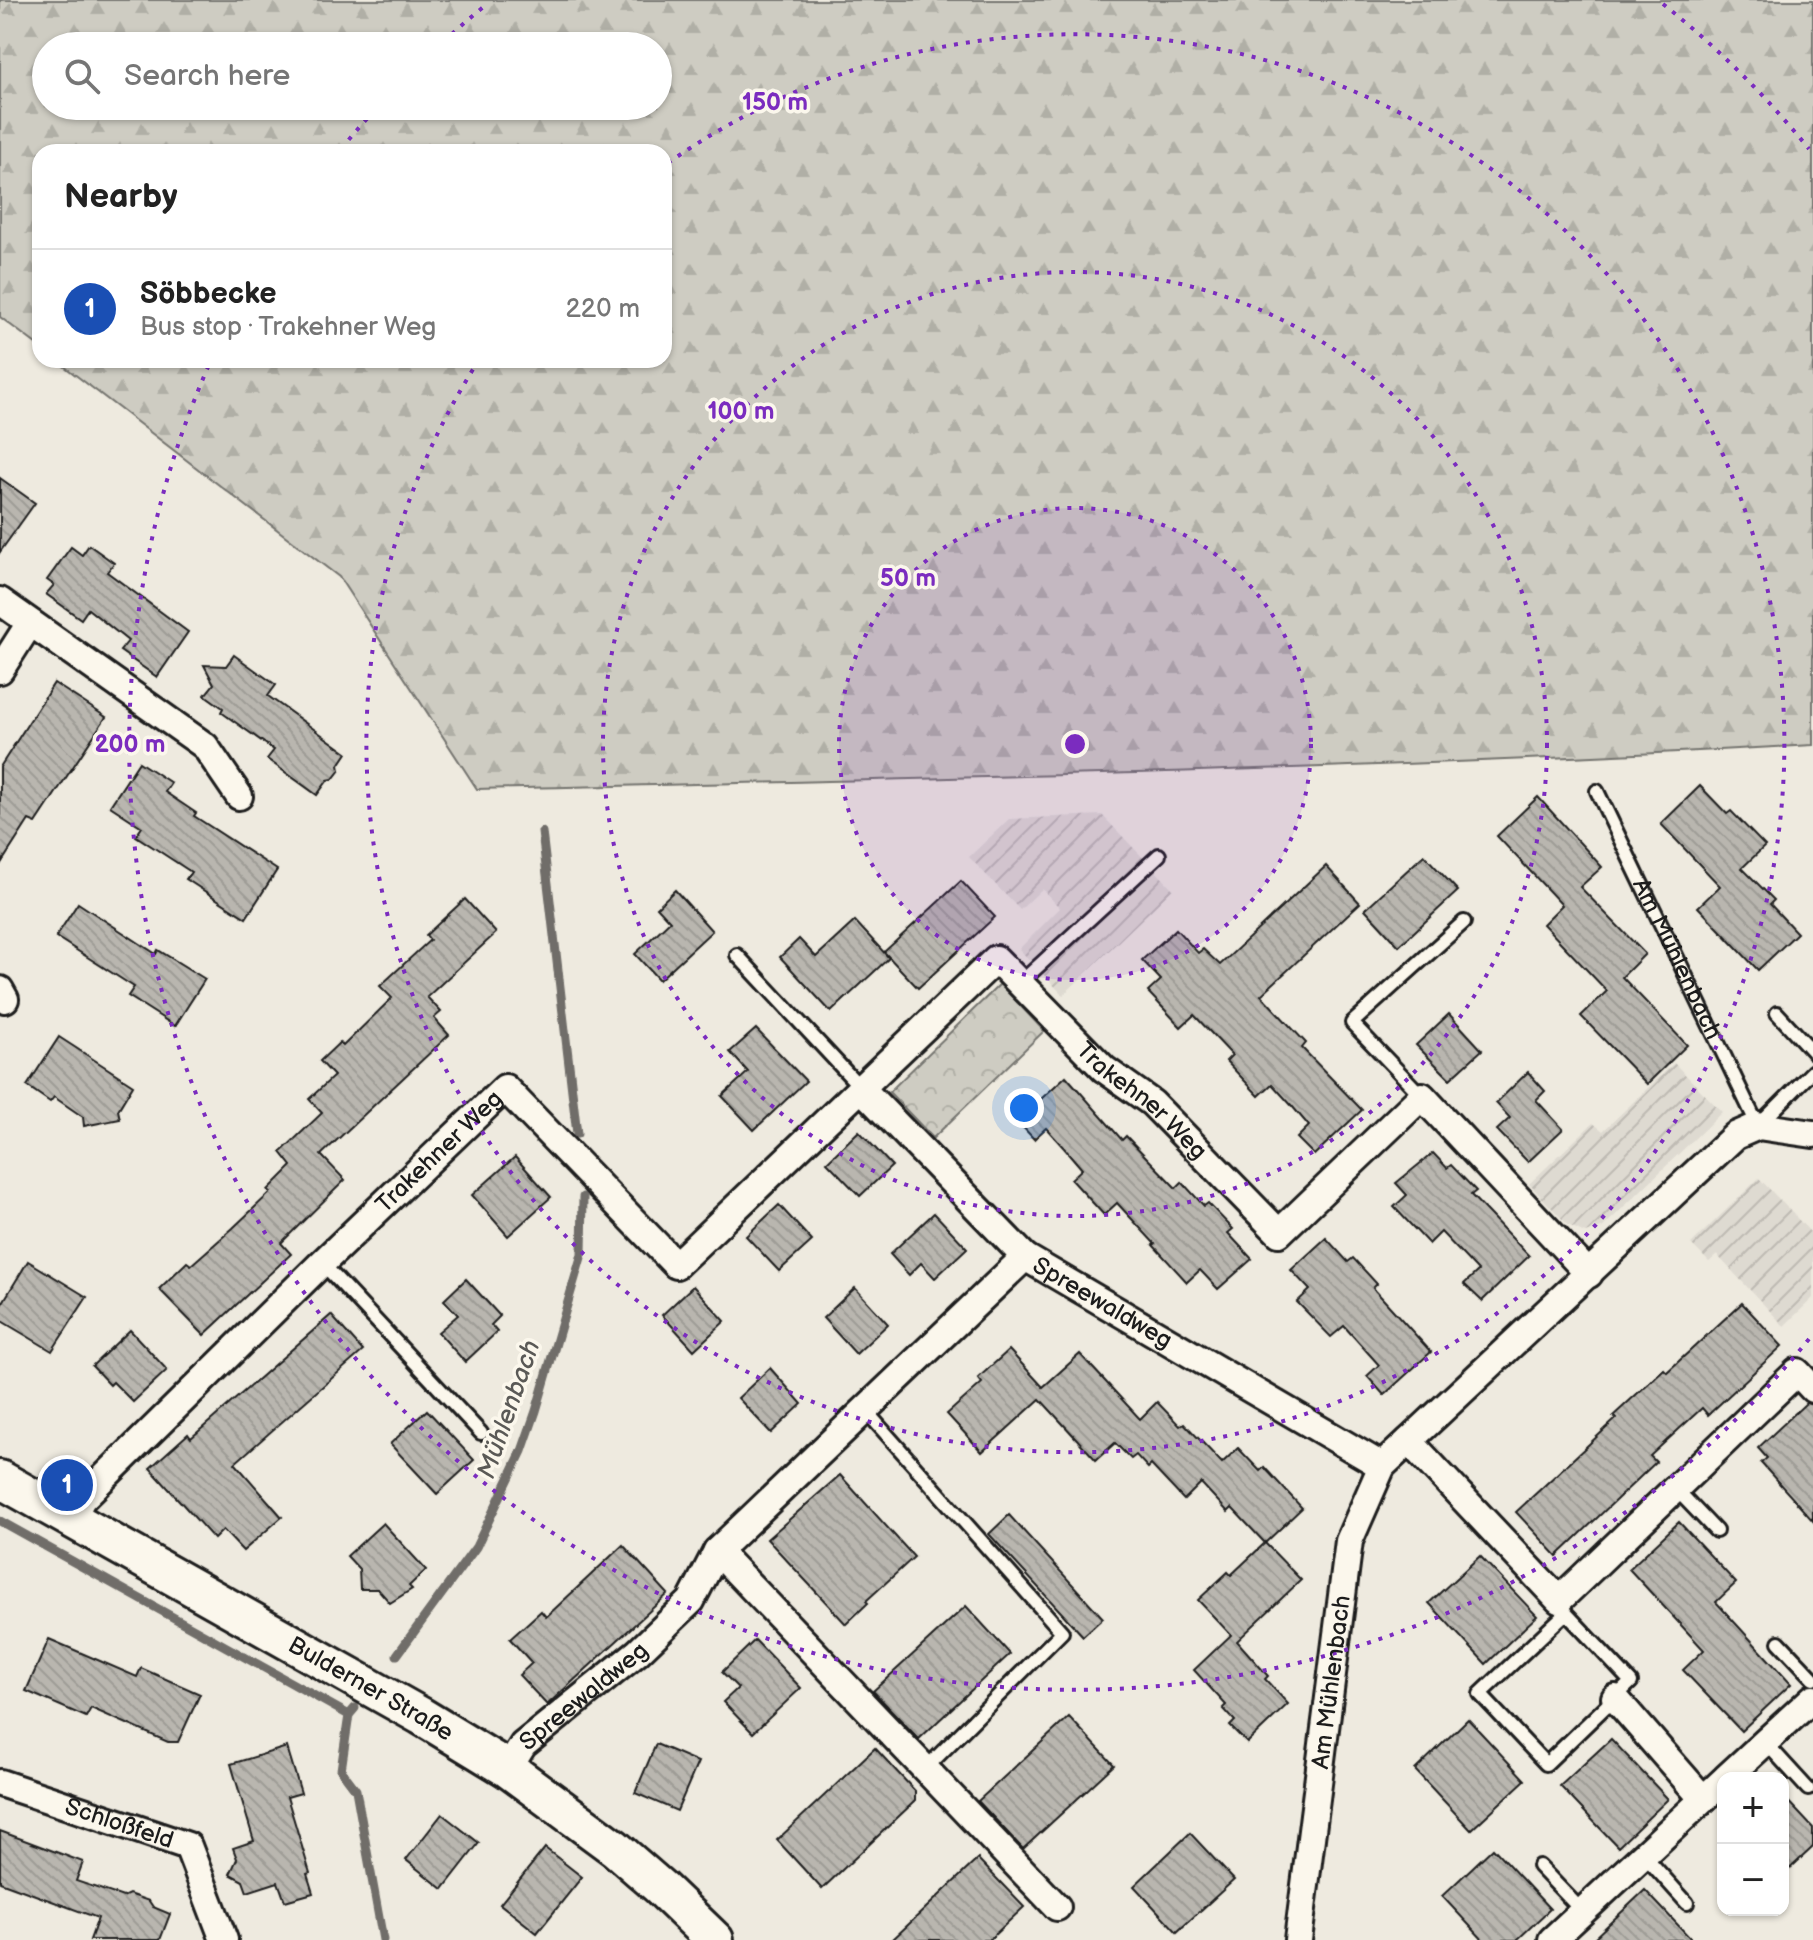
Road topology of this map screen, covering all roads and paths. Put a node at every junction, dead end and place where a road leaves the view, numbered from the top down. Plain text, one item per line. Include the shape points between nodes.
1 (0, 601) edge
2 (30, 623) junction
3 (0, 670) edge
4 (1597, 791) dead end
5 (239, 796) dead end
6 (1159, 855) dead end
7 (1464, 922) dead end
8 (737, 955) dead end
9 (1020, 983) junction
10 (1777, 1013) dead end
11 (1813, 1052) edge
12 (1813, 1071) edge
13 (861, 1088) junction
14 (1422, 1096) junction
15 (1758, 1126) junction
16 (1813, 1134) edge
17 (1025, 1257) junction
18 (322, 1263) junction
19 (1589, 1274) junction
20 (1813, 1389) edge
21 (865, 1410) junction
22 (481, 1433) dead end
23 (1409, 1441) junction
24 (1382, 1466) junction
25 (0, 1479) edge
26 (1675, 1488) junction
27 (71, 1520) junction
28 (1716, 1531) dead end
29 (717, 1551) junction
30 (1563, 1606) junction
31 (1779, 1642) dead end
32 (1813, 1678) edge
33 (1615, 1698) junction
34 (1813, 1698) edge
35 (1765, 1742) junction
36 (508, 1769) junction
37 (925, 1769) junction
38 (1733, 1772) edge
39 (0, 1783) edge
40 (1717, 1787) edge
41 (1808, 1789) dead end
42 (1703, 1799) junction
43 (1643, 1854) junction
44 (1539, 1866) dead end
45 (1687, 1903) dead end
46 (1057, 1907) dead end
47 (1582, 1911) junction
48 (224, 1940) edge
49 (715, 1940) edge
50 (1298, 1940) edge
51 (1552, 1940) edge

1 - 2 street
2 - 3 street
2 - 5 street via 205,746
4 - 15 lane, Am Mühlenbach
6 - 9 lane
7 - 14 lane via 1352,1023
8 - 13 lane
9 - 13 street, Trakehner Weg via 996,959
9 - 14 street, Trakehner Weg via 1104,1069 1152,1103 1279,1233
10 - 11 lane
12 - 15 lane
13 - 17 street
13 - 18 street, Trakehner Weg via 676,1265 505,1088
14 - 19 street
15 - 16 street
15 - 19 street, Am Mühlenbach via 1735,1136
17 - 21 street, Spreewaldweg
17 - 24 street, Spreewaldweg
18 - 22 lane
18 - 27 street, Trakehner Weg via 82,1499
19 - 23 street, Am Mühlenbach
20 - 26 street via 1797,1372
21 - 29 street, Spreewaldweg
21 - 37 lane via 1062,1632
23 - 24 street, Am Mühlenbach
23 - 30 street
24 - 50 street, Am Mühlenbach via 1349,1541
25 - 27 street, Bulderner Straße
26 - 28 lane
26 - 30 street
27 - 36 street, Bulderner Straße
29 - 36 street, Spreewaldweg via 691,1601 638,1652 523,1745
29 - 37 street
30 - 33 lane via 1631,1682
30 - 33 lane via 1480,1694 1546,1764
31 - 32 lane
33 - 42 street
34 - 35 street
35 - 38 street
35 - 41 lane
36 - 49 street, Bulderner Straße via 615,1848
37 - 46 street
39 - 48 street, Schloßfeld via 188,1846
40 - 42 street
42 - 43 street
43 - 45 lane
43 - 47 street
44 - 47 lane
47 - 51 street

